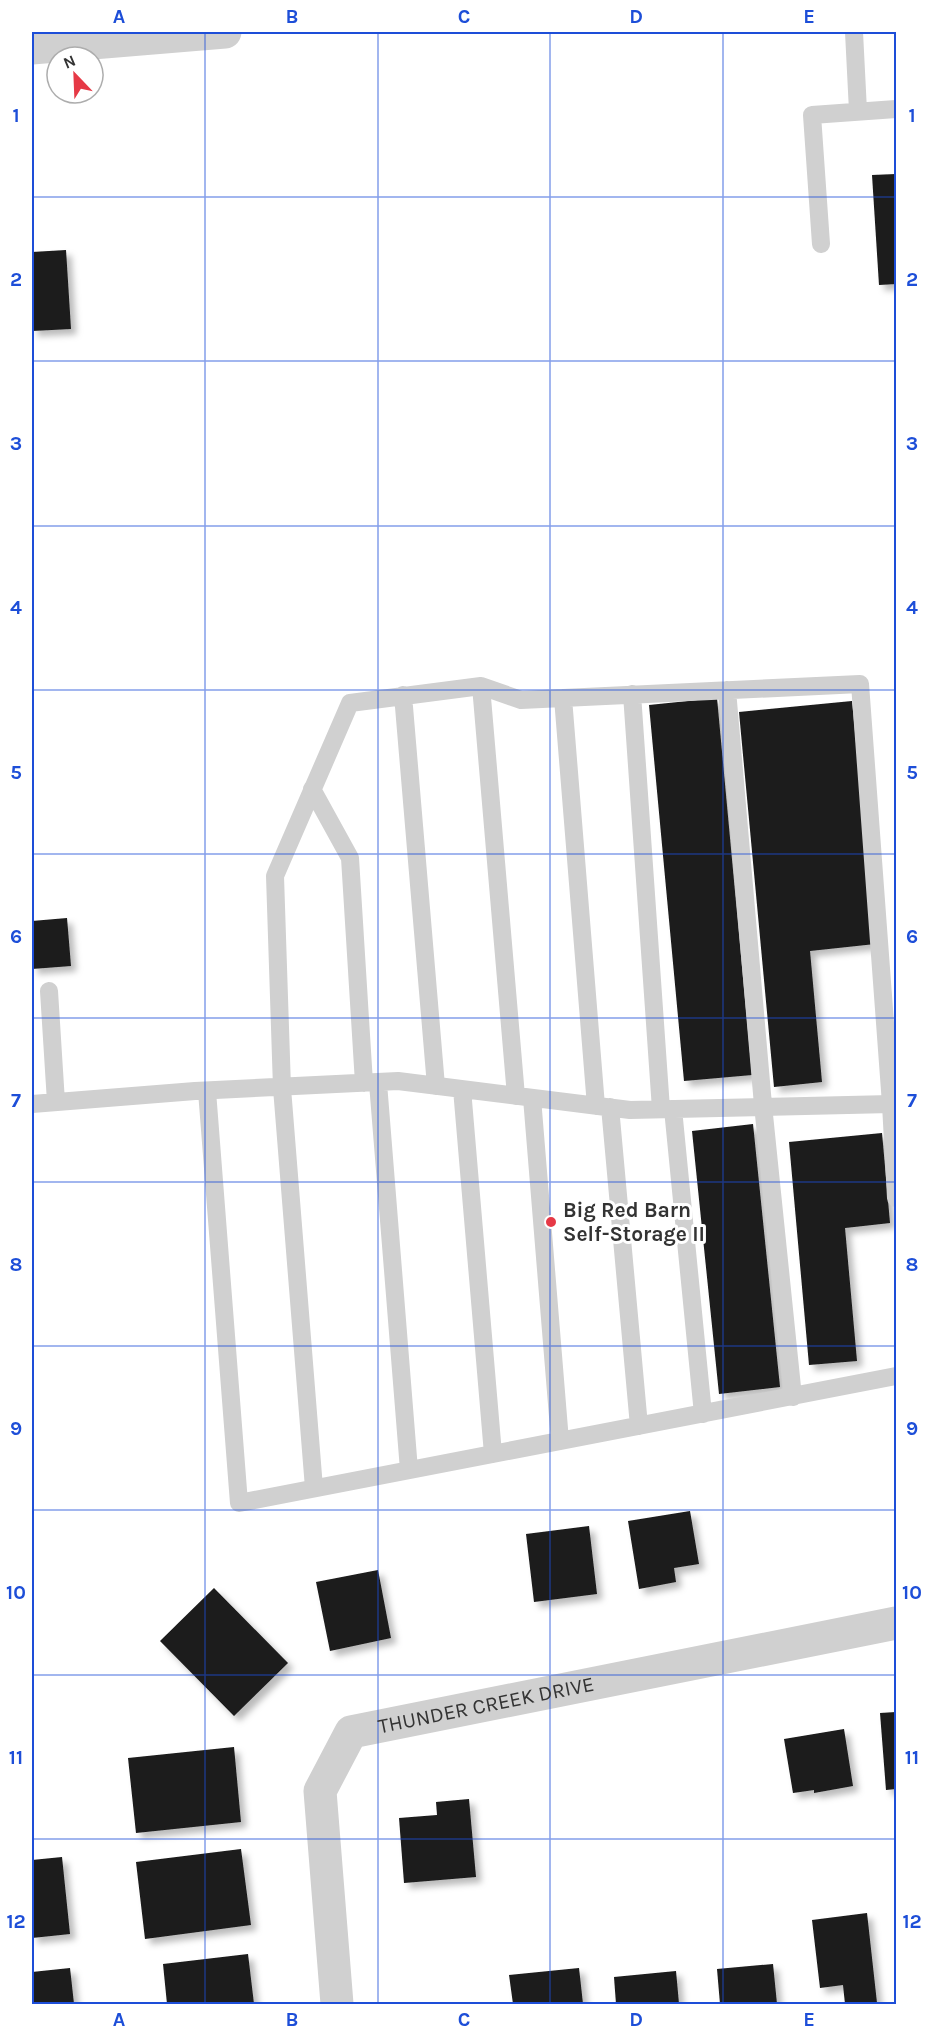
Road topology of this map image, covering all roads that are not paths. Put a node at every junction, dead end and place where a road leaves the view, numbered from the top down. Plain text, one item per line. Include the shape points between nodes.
1 (225, 32) edge
2 (854, 32) edge
3 (32, 48) edge
4 (897, 109) edge
5 (858, 111) junction
6 (821, 244) dead end
7 (482, 686) junction
8 (727, 690) junction
9 (632, 694) junction
10 (403, 695) junction
11 (563, 698) junction
12 (312, 789) junction
13 (49, 991) dead end
14 (371, 1083) junction
15 (436, 1086) junction
16 (282, 1088) junction
17 (462, 1089) junction
18 (207, 1091) junction
19 (524, 1097) junction
20 (56, 1102) junction
21 (32, 1104) edge
22 (891, 1104) junction
23 (763, 1106) junction
24 (603, 1107) junction
25 (667, 1109) junction
26 (897, 1198) edge
27 (897, 1376) edge
28 (793, 1396) junction
29 (703, 1414) junction
30 (639, 1426) junction
31 (560, 1441) junction
32 (494, 1454) junction
33 (409, 1470) junction
34 (314, 1488) junction
35 (897, 1623) edge
36 (337, 2004) edge

1 - 3 street
2 - 5 lane
4 - 5 lane
5 - 6 lane via 812,115
7 - 10 lane
7 - 11 lane via 521,700
7 - 19 lane
8 - 9 lane
8 - 22 lane via 861,684
8 - 23 lane
9 - 11 lane
9 - 25 lane
10 - 12 lane via 350,703
10 - 15 lane
11 - 24 lane
12 - 14 lane via 350,858
12 - 16 lane via 275,876
13 - 20 lane
14 - 15 lane via 398,1081
14 - 16 lane
14 - 33 lane
15 - 17 lane
16 - 18 lane
16 - 34 lane
17 - 19 lane
17 - 32 lane
18 - 20 lane
18 - 34 lane via 239,1503
19 - 24 lane
19 - 31 lane
20 - 21 lane
22 - 23 lane
22 - 26 lane
23 - 25 lane
23 - 28 lane
24 - 25 lane
24 - 30 lane
25 - 29 lane
27 - 28 lane
28 - 29 lane
29 - 30 lane
30 - 31 lane
31 - 32 lane
32 - 33 lane
33 - 34 lane
35 - 36 street, THUNDER CREEK DRIVE via 351,1732 320,1791

